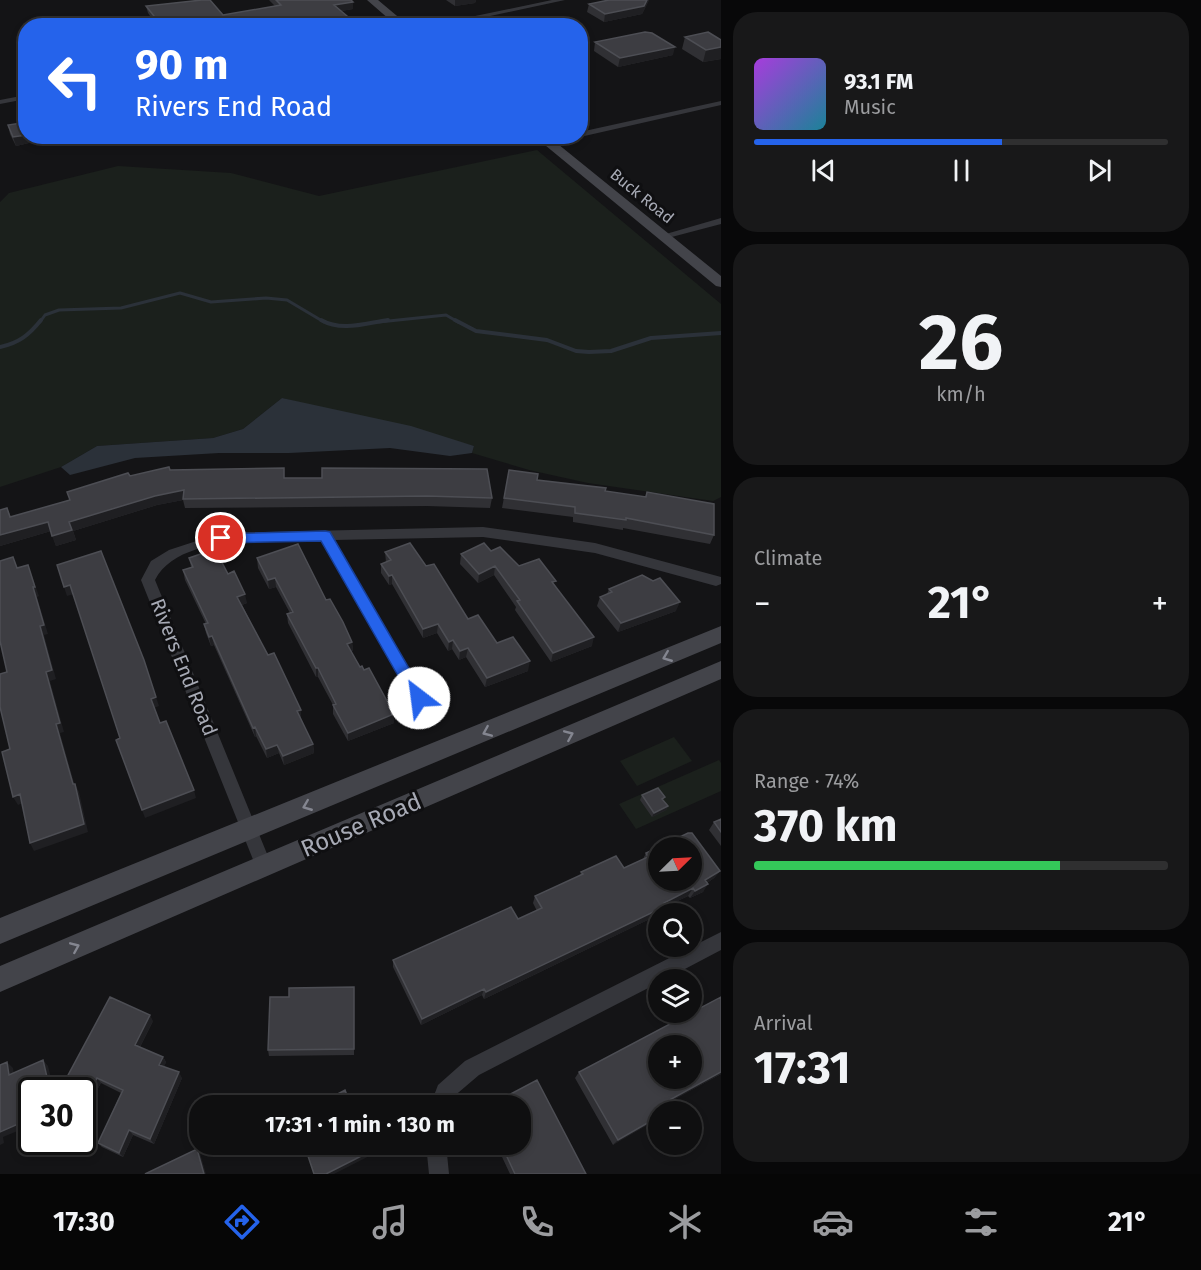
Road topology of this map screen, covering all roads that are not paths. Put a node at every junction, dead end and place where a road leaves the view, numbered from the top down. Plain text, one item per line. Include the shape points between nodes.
1 (372, 0) edge
2 (562, 0) edge
3 (394, 18) edge
4 (471, 18) edge
5 (18, 99) edge
6 (0, 102) edge
7 (721, 103) edge
8 (588, 133) edge
9 (549, 144) edge
10 (721, 221) edge
11 (664, 236) junction
12 (721, 283) edge
13 (325, 536) junction
14 (716, 581) dead end
15 (721, 634) edge
16 (721, 670) edge
17 (419, 698) dead end
18 (249, 829) junction
19 (264, 866) junction
20 (0, 931) edge
21 (721, 941) edge
22 (0, 979) edge
23 (444, 1095) edge
24 (437, 1155) edge
25 (439, 1174) edge

1 - 3 street
2 - 4 street
5 - 6 street
7 - 8 street
9 - 11 street, Buck Road
10 - 11 street
11 - 12 street, Buck Road
13 - 14 street, Rivers End Road via 483,532 595,548
13 - 17 street
13 - 18 street, Rivers End Road via 221,538 174,553 156,565 148,580
15 -> 18 street, Rouse Road
19 -> 16 street, Rouse Road
18 - 19 street, Rivers End Road
18 - 20 street, Rouse Road
22 -> 19 street, Rouse Road
21 - 23 street via 472,1068
24 - 25 street

